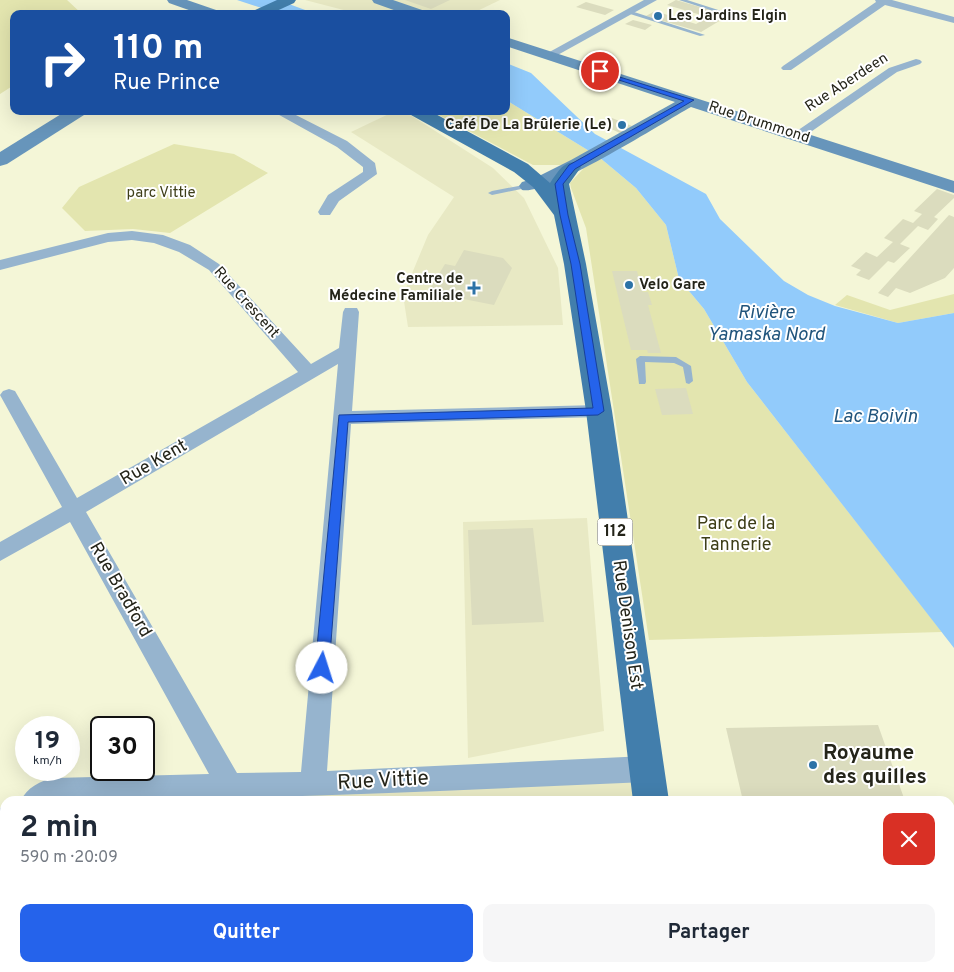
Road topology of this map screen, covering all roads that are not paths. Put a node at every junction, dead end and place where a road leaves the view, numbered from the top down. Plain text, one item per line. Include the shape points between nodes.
1 (174, 0) edge
2 (289, 0) edge
3 (379, 0) edge
4 (652, 0) edge
5 (682, 0) edge
6 (883, 0) edge
7 (203, 10) edge
8 (267, 10) edge
9 (408, 10) edge
10 (630, 12) junction
11 (734, 16) dead end
12 (954, 20) edge
13 (702, 35) dead end
14 (510, 42) edge
15 (550, 56) junction
16 (916, 62) dead end
17 (787, 68) dead end
18 (690, 100) junction
19 (71, 115) edge
20 (286, 115) edge
21 (424, 115) edge
22 (797, 135) junction
23 (478, 145) junction
24 (4, 153) edge
25 (575, 165) junction
26 (521, 168) junction
27 (534, 185) junction
28 (954, 187) edge
29 (492, 193) dead end
30 (325, 212) dead end
31 (564, 215) junction
32 (573, 256) junction
33 (0, 265) edge
34 (351, 312) dead end
35 (348, 351) junction
36 (309, 373) junction
37 (689, 381) dead end
38 (642, 382) dead end
39 (9, 395) dead end
40 (598, 411) junction
41 (342, 418) junction
42 (74, 510) junction
43 (0, 552) edge
44 (646, 769) junction
45 (313, 784) junction
46 (230, 786) junction
47 (42, 796) edge
48 (650, 796) edge

1 - 7 street
2 - 8 main road
3 - 9 street
4 - 10 street
5 - 11 lane
6 - 12 street
6 - 17 street
10 - 13 lane
10 - 15 street
14 - 15 street, Rue Drummond
15 - 18 street, Rue Drummond
16 - 22 street, Rue Aberdeen via 893,70
18 - 22 street, Rue Drummond
18 - 25 street
19 - 24 street
20 - 30 street via 342,144 370,166 370,174 333,198
21 - 23 main road, Rue Denison Est / 112
22 - 28 street, Rue Drummond
23 - 26 main road, Rue Denison Est / 112
23 - 27 main road
25 - 26 main road
25 - 27 street
25 - 31 main road via 559,184
26 - 27 main road, Rue Denison Est / 112
27 - 29 lane
27 - 31 main road, Rue Denison Est / 112
27 - 32 main road
31 - 32 main road, Rue Denison Est / 112
32 - 40 main road, Rue Denison Est / 112
33 - 36 street, Rue Crescent via 89,239 116,235 143,235 167,241 195,253 214,267
34 - 35 street
35 - 36 street, Rue Kent
35 - 41 street
36 - 42 street, Rue Kent
37 - 38 lane via 687,366 676,360 640,359
39 - 42 street, Rue Bradford
40 - 41 street
40 - 44 main road, Rue Denison Est / 112
41 - 45 street
42 - 43 street, Rue Kent
42 - 46 street, Rue Bradford
44 - 45 street, Rue Vittie
44 - 48 main road, Rue Denison Est / 112
45 - 46 street, Rue Vittie
46 - 47 street, Rue Vittie via 49,792

